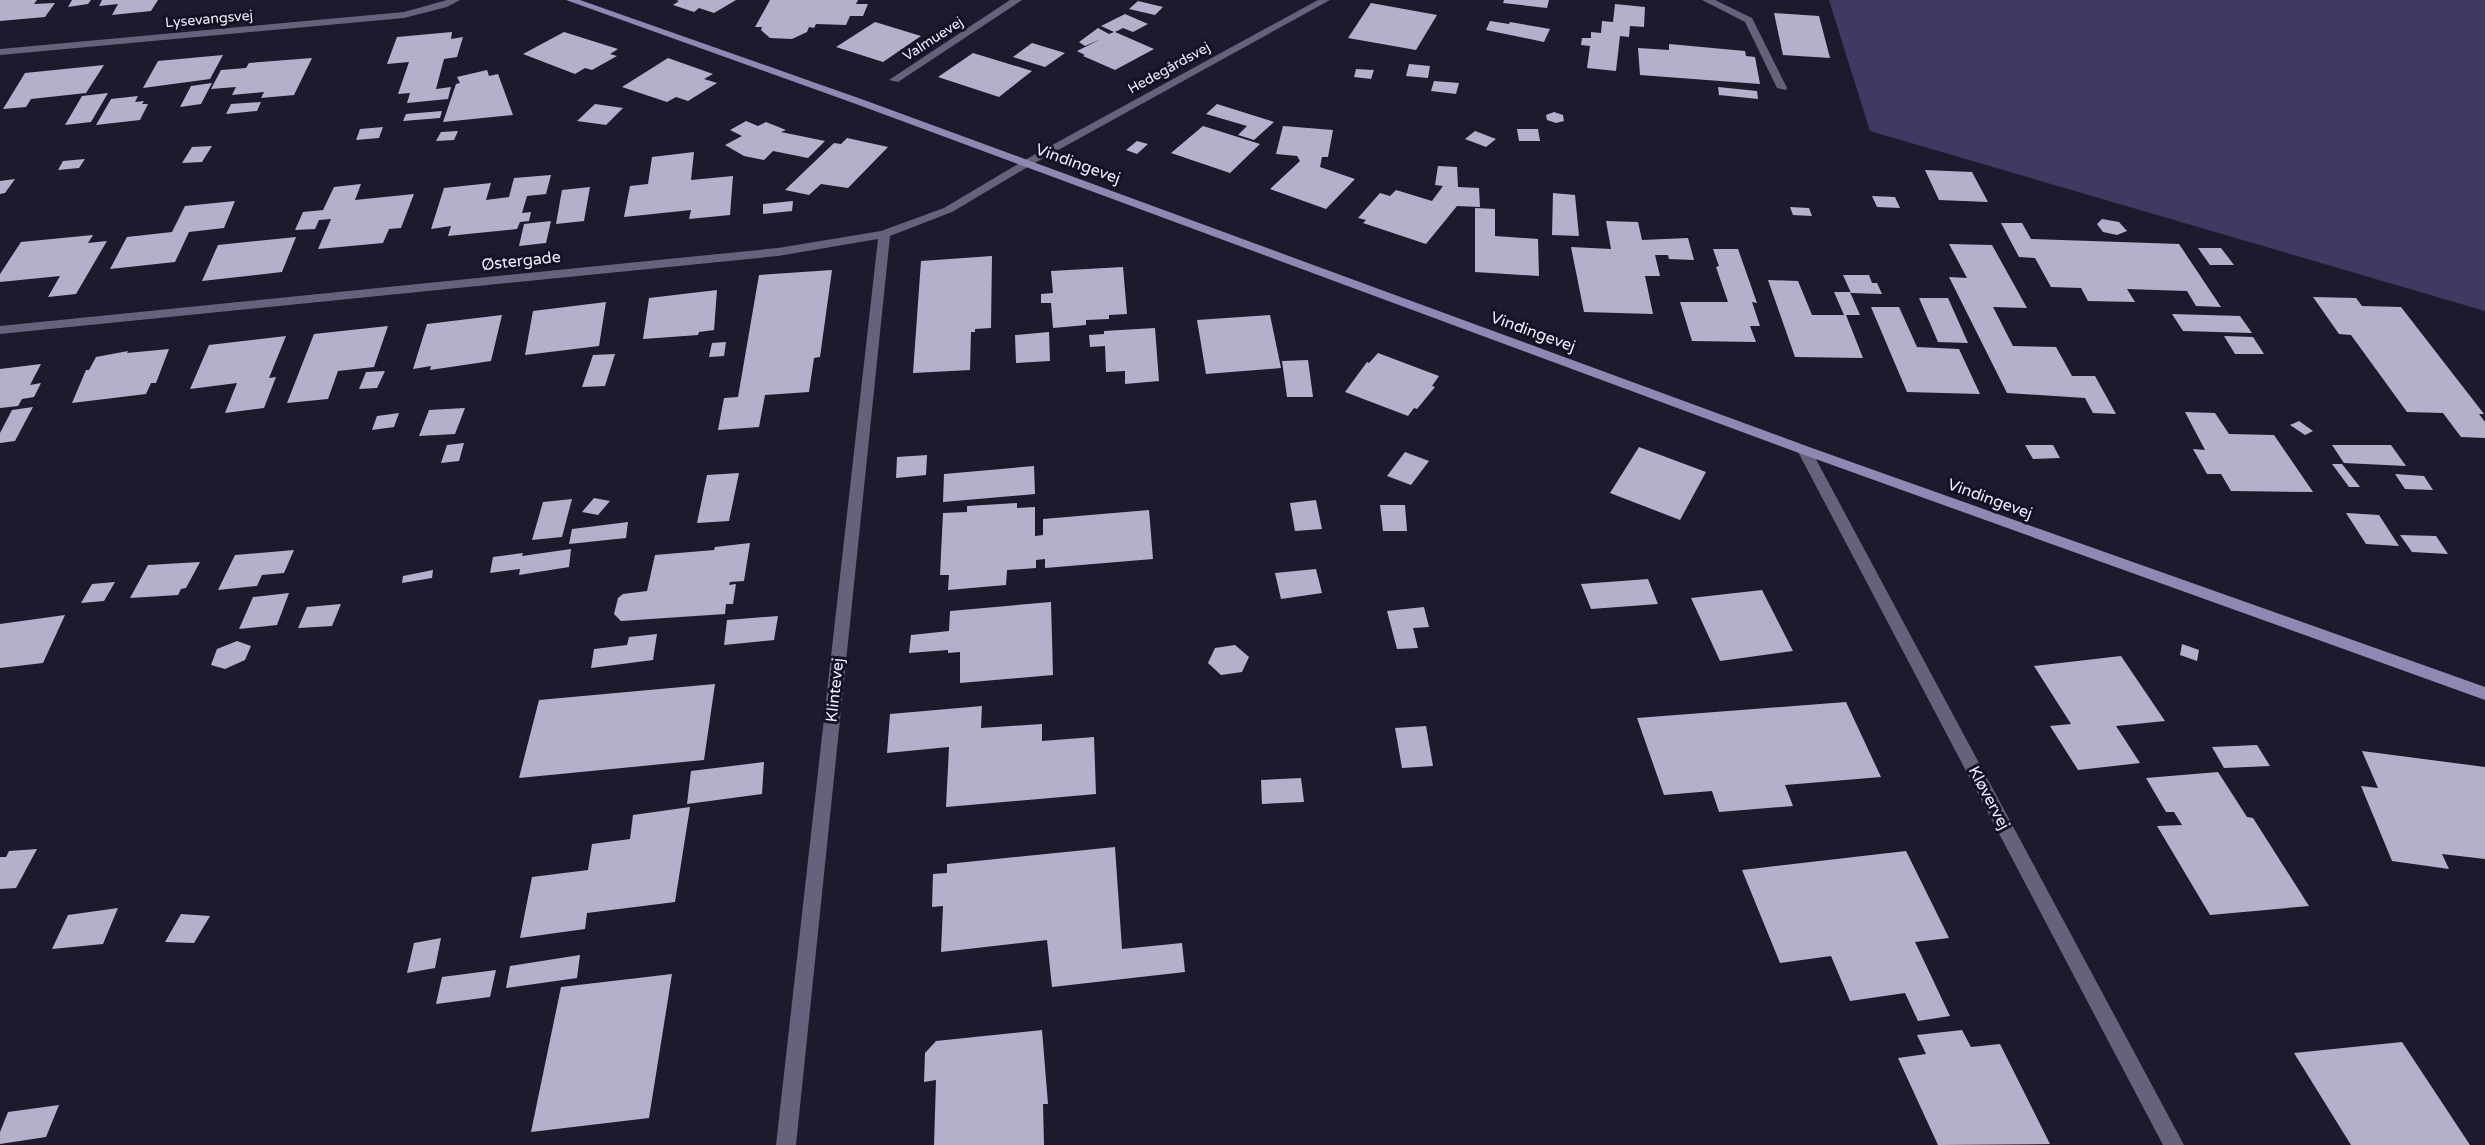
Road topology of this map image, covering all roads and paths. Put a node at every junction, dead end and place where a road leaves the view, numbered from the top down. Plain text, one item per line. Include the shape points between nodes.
1 (455, 0) edge
2 (571, 0) edge
3 (1017, 0) edge
4 (1325, 0) edge
5 (1707, 0) edge
6 (0, 52) edge
7 (894, 80) dead end
8 (1782, 88) dead end
9 (1027, 163) junction
10 (884, 234) junction
11 (0, 330) edge
12 (1804, 450) junction
13 (2485, 694) edge
14 (786, 1145) edge
15 (2174, 1145) edge

1 - 6 street, Lysevangsvej via 404,15
2 - 9 street, Vindingevej
3 - 7 street, Valmuevej
4 - 9 street, Hedegårdsvej
5 - 8 street via 1749,20
9 - 10 street, Østergade via 948,210
9 - 12 street, Vindingevej
10 - 11 street, Østergade via 778,252
10 - 14 street, Klintevej
12 - 13 street, Vindingevej
12 - 15 street, Kløvervej

